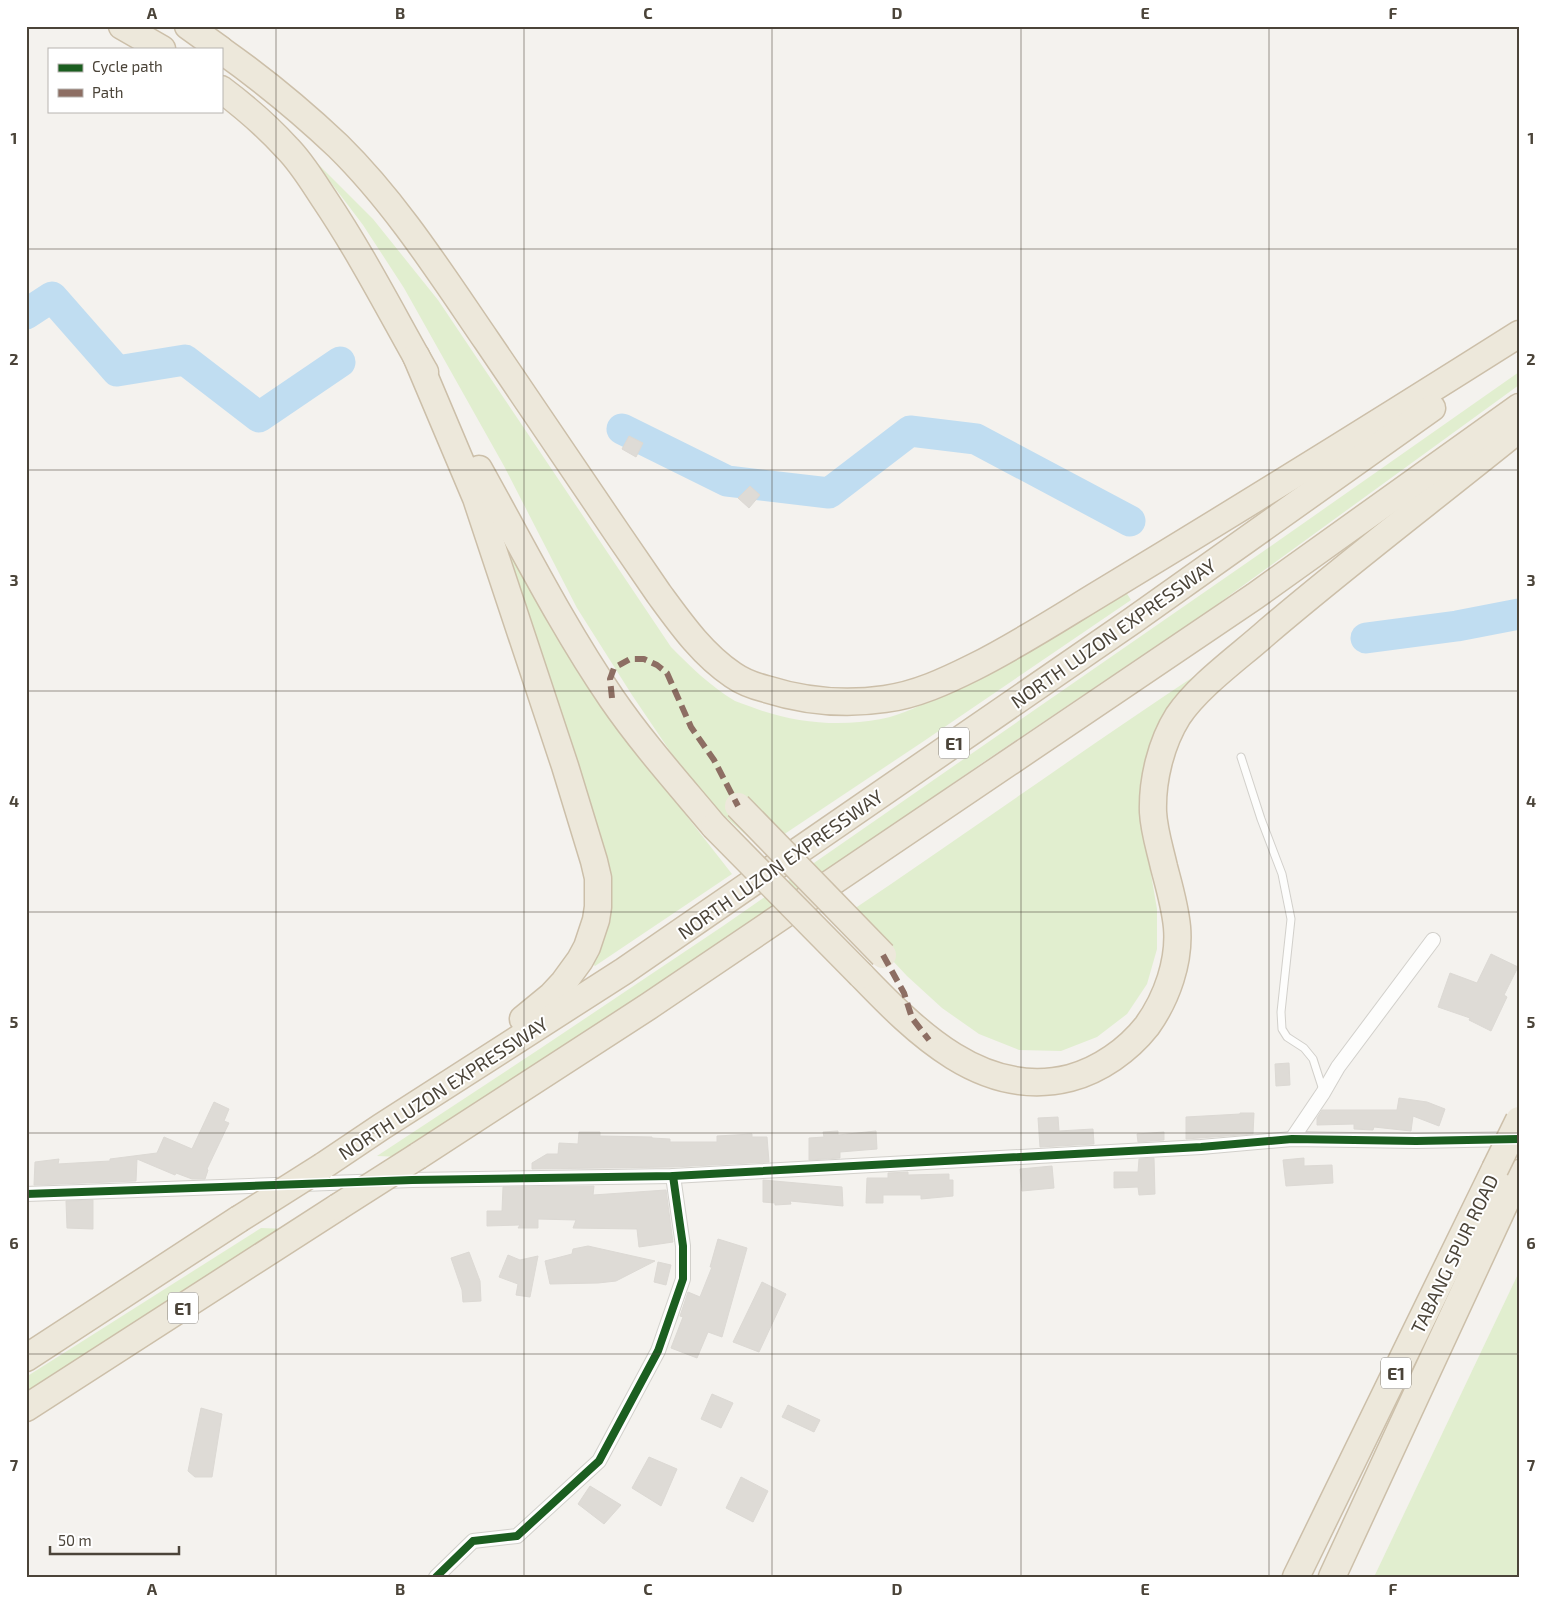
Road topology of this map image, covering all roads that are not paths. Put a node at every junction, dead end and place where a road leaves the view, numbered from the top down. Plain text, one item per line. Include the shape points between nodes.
1 (122, 26) edge
2 (188, 26) edge
3 (160, 48) edge
4 (219, 48) edge
5 (222, 50) edge
6 (222, 90) edge
7 (1519, 334) edge
8 (1519, 347) edge
9 (416, 356) junction
10 (1519, 407) edge
11 (1519, 429) edge
12 (1240, 757) dead end
13 (738, 806) dead end
14 (1433, 940) dead end
15 (883, 955) dead end
16 (1324, 1093) junction
17 (1519, 1120) edge
18 (381, 1127) junction
19 (1292, 1138) junction
20 (1519, 1139) edge
21 (1507, 1172) edge
22 (673, 1176) junction
23 (26, 1194) edge
24 (26, 1358) edge
25 (26, 1408) edge
26 (436, 1577) edge
27 (1296, 1577) edge
28 (1332, 1577) edge

1 - 3 highway
2 - 4 highway
5 - 7 highway via 261,79 338,146 374,185 461,303 659,594 703,650 751,685 797,698 816,701 886,699 922,690 956,676 1163,555
6 - 9 highway via 269,130 303,168 367,267
8 - 18 highway, NORTH LUZON EXPRESSWAY / E1 via 1132,621 624,971
9 - 11 highway, bridge via 580,650 640,737 714,826 887,1002 929,1040 990,1075 1031,1082 1058,1081 1081,1075 1107,1062 1139,1036 1161,1003 1175,965 1177,927 1156,835 1153,797 1162,753 1178,717 1204,687 1316,591
9 - 18 highway via 476,498 526,645 594,861 598,878 598,907 592,936 584,954 551,996
10 - 25 highway, E1, bridge via 1255,596 649,1006
12 - 16 lane via 1282,874 1291,919 1282,1029 1313,1059
13 - 15 highway, bridge
14 - 16 street via 1338,1067
16 - 19 street
17 - 21 highway, TABANG SPUR ROAD / E1, bridge
18 - 24 highway, NORTH LUZON EXPRESSWAY / E1, bridge
19 - 20 street
19 - 22 street via 1191,1147
21 - 27 highway, TABANG SPUR ROAD / E1
21 - 28 highway, TABANG SPUR ROAD / E1
22 - 23 street via 412,1180
22 - 26 street via 682,1246 682,1279 658,1351 598,1461 517,1536 473,1541

